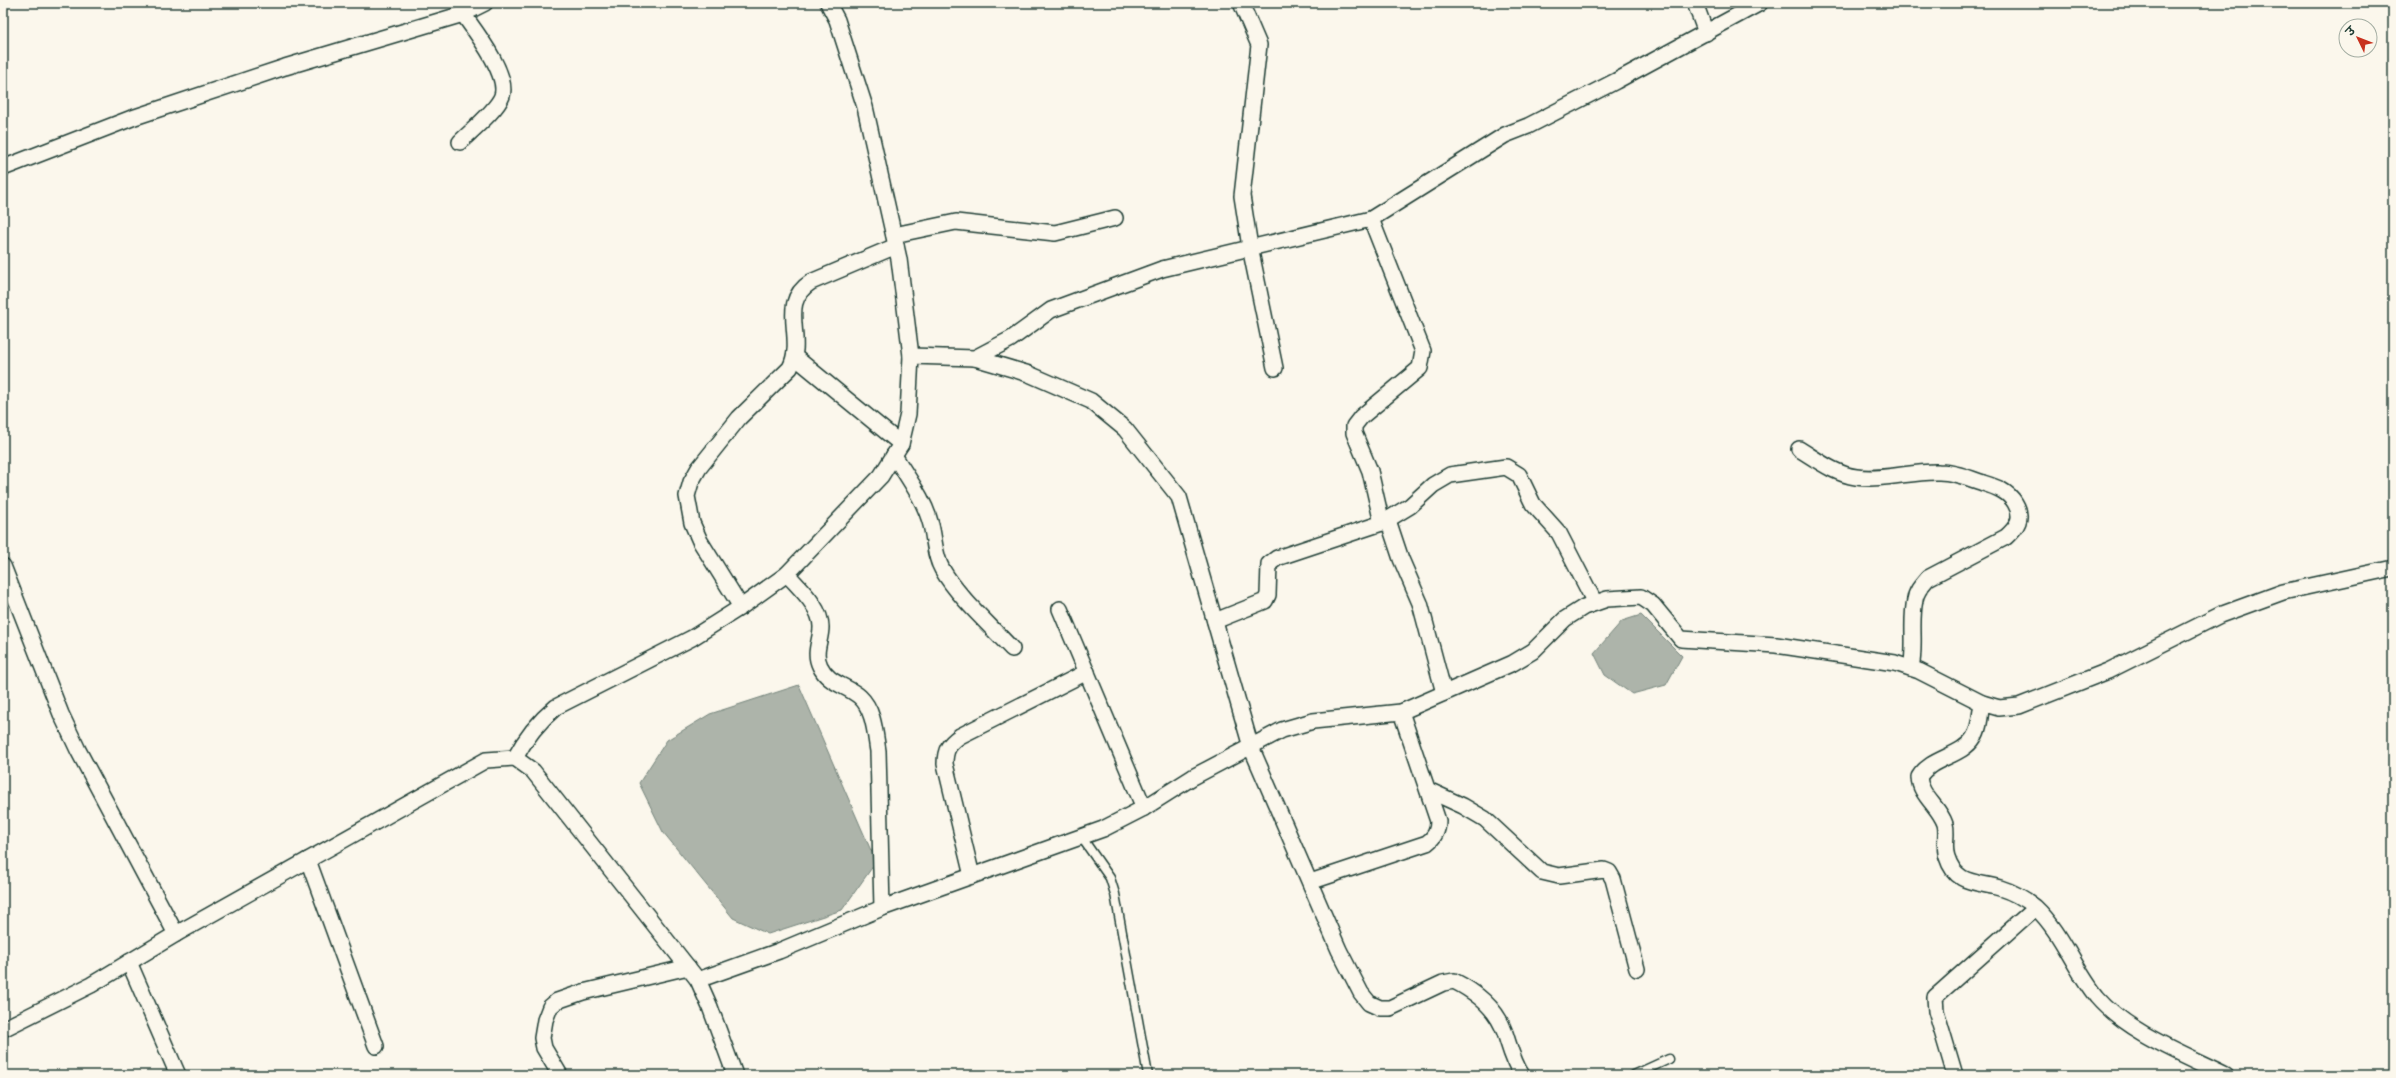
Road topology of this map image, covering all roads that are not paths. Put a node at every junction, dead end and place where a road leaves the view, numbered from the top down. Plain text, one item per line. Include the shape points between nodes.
1 (486, 3) edge
2 (828, 3) edge
3 (1241, 3) edge
4 (1696, 3) edge
5 (1760, 3) edge
6 (463, 14) junction
7 (1706, 33) junction
8 (460, 142) dead end
9 (3, 168) edge
10 (1115, 218) dead end
11 (1372, 218) junction
12 (895, 241) junction
13 (1250, 247) junction
14 (911, 356) junction
15 (795, 357) junction
16 (975, 358) junction
17 (1275, 368) dead end
18 (1799, 449) dead end
19 (898, 450) junction
20 (1385, 522) junction
21 (3, 566) edge
22 (2393, 568) edge
23 (788, 574) junction
24 (1595, 603) junction
25 (741, 607) junction
26 (1060, 609) dead end
27 (1215, 621) junction
28 (1012, 649) dead end
29 (1912, 663) junction
30 (1086, 672) junction
31 (1444, 693) junction
32 (1982, 703) junction
33 (1401, 712) junction
34 (1251, 746) junction
35 (515, 758) junction
36 (1428, 790) junction
37 (1144, 808) junction
38 (1082, 838) junction
39 (308, 860) junction
40 (972, 876) junction
41 (1310, 882) junction
42 (882, 908) junction
43 (2035, 908) junction
44 (176, 934) junction
45 (129, 962) junction
46 (688, 967) junction
47 (1637, 969) dead end
48 (698, 980) junction
49 (3, 1029) edge
50 (376, 1046) dead end
51 (1669, 1060) dead end
52 (178, 1075) edge
53 (560, 1075) edge
54 (735, 1075) edge
55 (1148, 1075) edge
56 (1522, 1075) edge
57 (1634, 1075) edge
58 (1955, 1075) edge
59 (2226, 1075) edge

1 - 6 street
2 - 12 street via 865,107
3 - 13 street via 1259,45 1242,182
4 - 7 street
5 - 7 street
6 - 8 street via 493,60 502,96
6 - 9 street via 285,67 139,115
7 - 11 street via 1562,109 1505,135
10 - 12 street via 1055,233 956,222
11 - 13 street via 1349,226
11 - 20 street via 1423,350 1420,368 1361,417 1354,426 1354,433 1370,471
12 - 14 street
12 - 15 street via 802,288 795,297 794,305
13 - 16 street via 1162,269 1072,301 1051,310 1011,339
13 - 17 street
14 - 16 street
14 - 19 street via 908,414
15 - 19 street
15 - 25 street via 782,376 739,418 691,482 688,496 692,523 700,541
16 - 27 street via 1065,388 1091,401 1125,429 1179,497
18 - 29 street via 1841,474 1871,478 1948,472 1988,484 2011,495 2020,519 2015,528 2006,537 1928,578 1919,589 1915,600
19 - 23 street via 881,476
19 - 28 street via 931,525 937,559 942,570
20 - 24 street via 1450,475 1506,467 1518,476 1533,504 1559,533
20 - 27 street via 1278,558 1269,564 1268,595 1265,601
20 - 31 street via 1420,603
21 - 44 street via 64,722
22 - 32 street via 2283,592 2220,614 2108,671 2040,700 2020,706 1999,708
23 - 25 street
23 - 42 street via 814,607 819,618 821,627 816,655 820,666 827,677 836,684 859,696 867,706 874,726 878,751
24 - 29 street via 1607,599 1641,597 1653,605 1681,639 1776,645 1895,663
24 - 31 street via 1565,619 1533,651 1513,664
25 - 35 street via 692,638 556,707 525,738
26 - 30 street
27 - 34 street
29 - 32 street
30 - 37 street
30 - 40 street via 960,736 945,752 945,764
31 - 33 street
32 - 43 street via 1975,736 1969,744 1922,771 1919,784 1946,825 1947,857 1959,876 1973,884 2011,892
33 - 34 street via 1313,721 1282,730
33 - 36 street
34 - 37 street via 1193,777
34 - 41 street
35 - 39 street via 486,760
35 - 46 street via 533,772
36 - 41 street via 1438,821 1434,838 1427,843
36 - 47 street via 1464,806 1485,819 1542,872 1559,876 1604,870 1609,872
37 - 38 street
38 - 40 street
38 - 55 lane via 1110,878 1115,894
39 - 44 street
39 - 50 street
40 - 42 street
41 - 56 street via 1339,950 1361,993 1369,1003 1380,1008 1390,1008 1443,983 1454,981 1493,1010
42 - 48 street via 779,951
43 - 58 street via 1935,997 1936,1011
43 - 59 street via 2065,946 2096,996 2111,1012 2136,1029
44 - 45 street
45 - 49 street via 91,985
45 - 52 street
46 - 48 street
46 - 53 street via 583,992 557,1001 550,1007 542,1038 544,1048
48 - 54 street
51 - 57 lane

